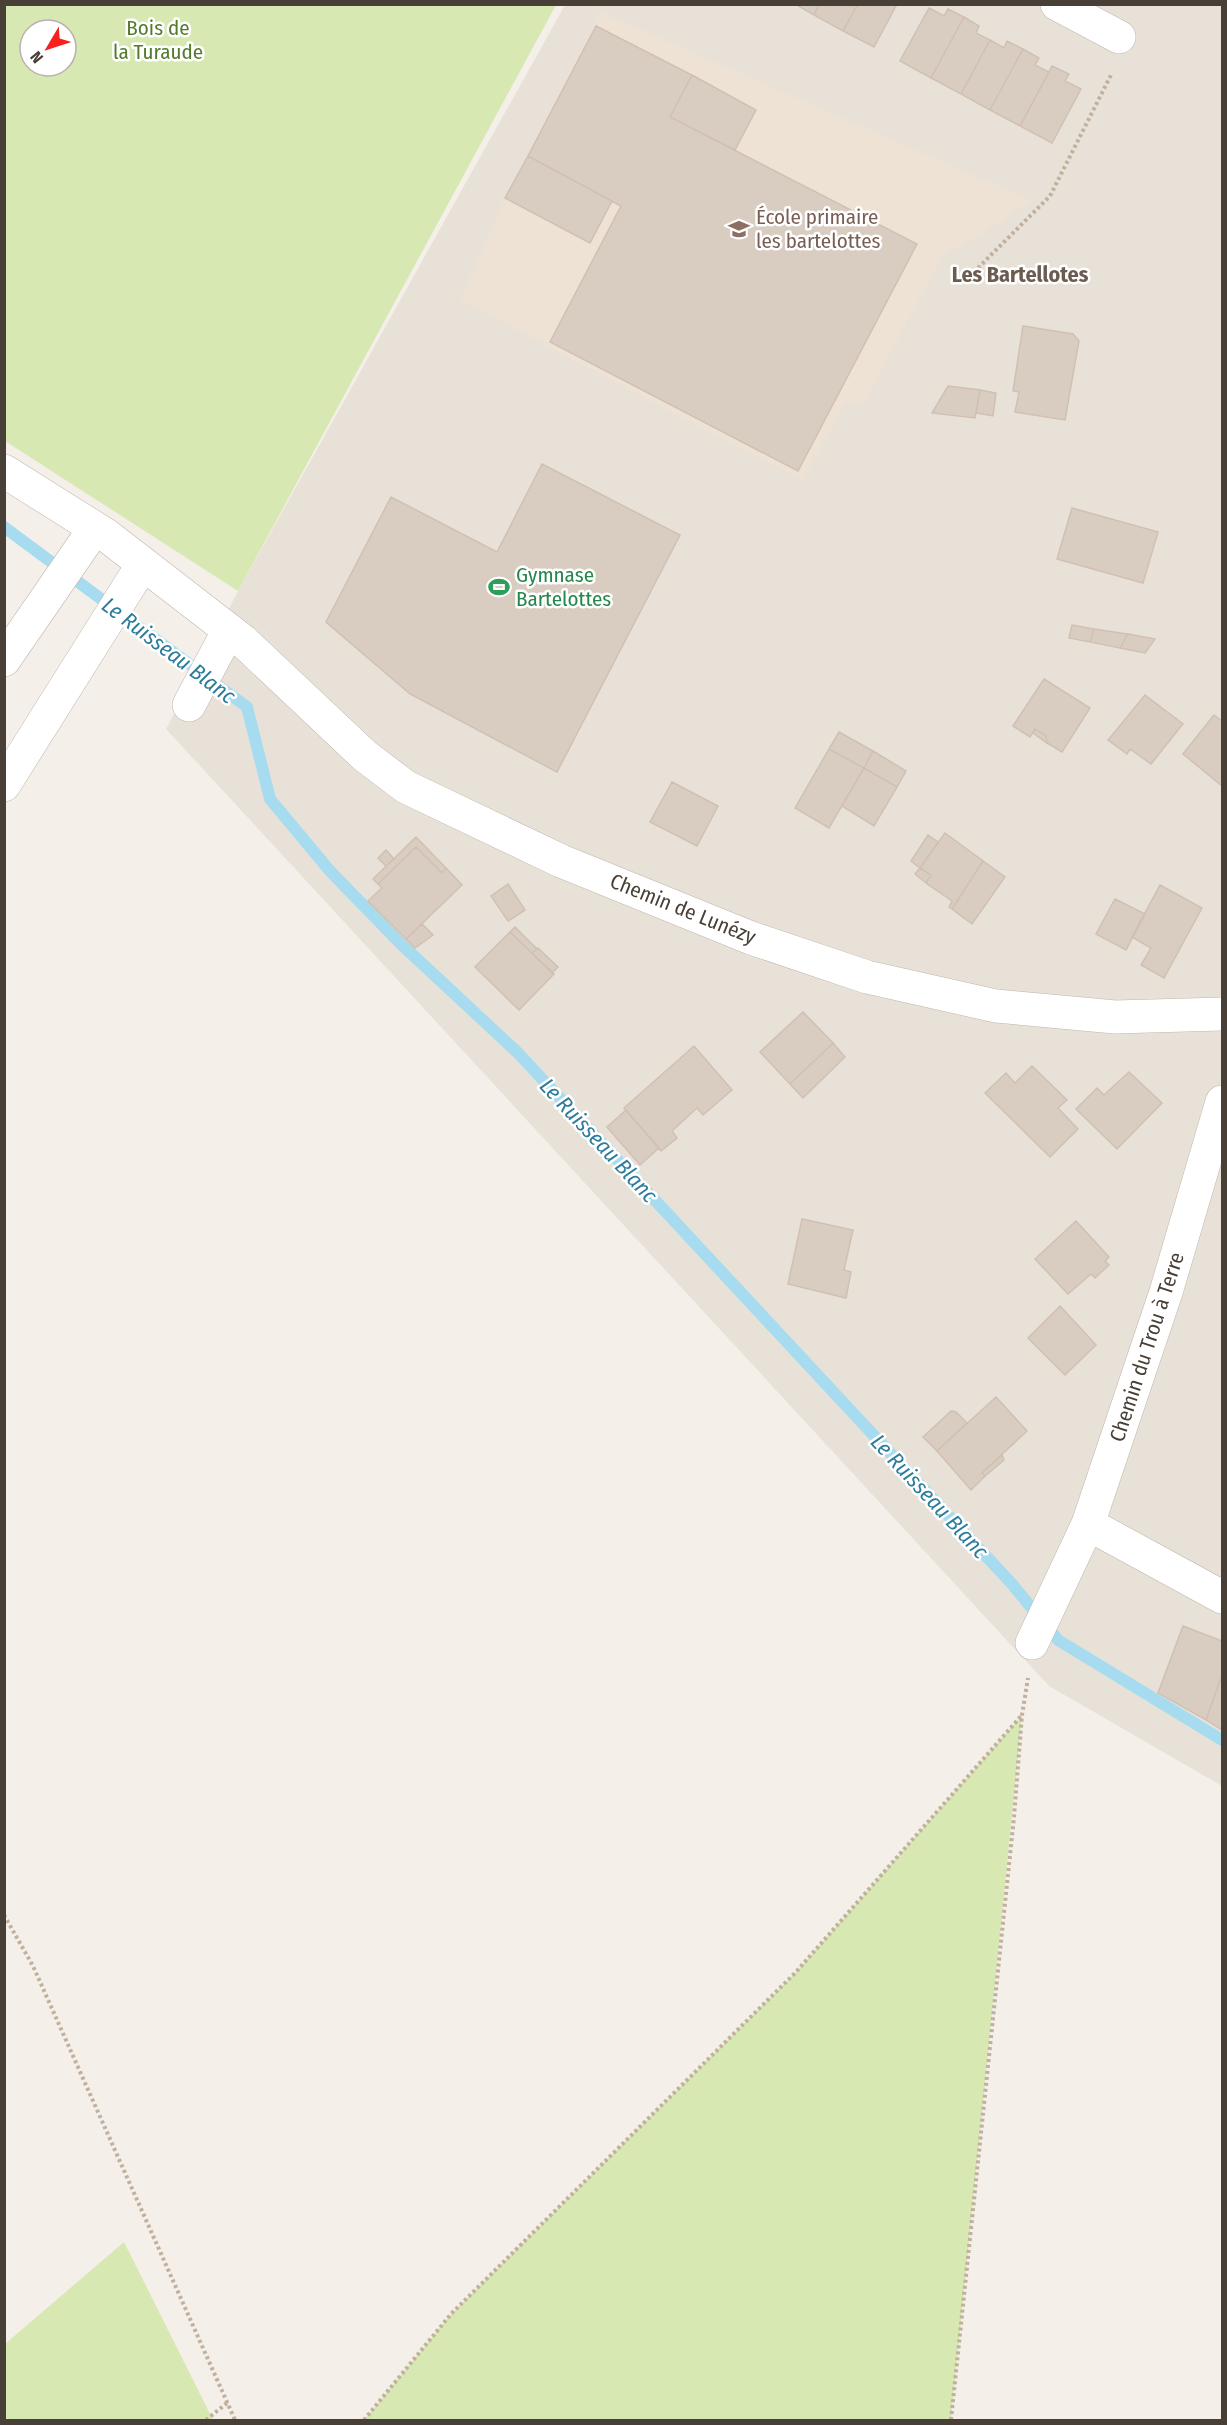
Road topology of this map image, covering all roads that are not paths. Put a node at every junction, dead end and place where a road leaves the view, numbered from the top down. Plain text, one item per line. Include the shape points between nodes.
1 (1057, 4) edge
2 (1119, 38) road end
3 (4, 471) edge
4 (95, 528) junction
5 (143, 564) junction
6 (223, 625) junction
7 (4, 660) edge
8 (189, 705) dead end
9 (4, 785) edge
10 (1222, 1014) edge
11 (1222, 1102) edge
12 (1088, 1524) junction
13 (1222, 1598) edge
14 (1032, 1643) road end

1 - 2 street
3 - 4 street, Chemin de Lunézy
4 - 5 street, Chemin de Lunézy
4 - 7 street
5 - 6 street, Chemin de Lunézy
5 - 9 street
6 - 8 street
6 - 10 street, Chemin de Lunézy via 365,756 406,787 561,861 751,938 867,977 996,1006 1115,1017
11 - 12 street, Chemin du Trou à Terre via 1166,1292
12 - 13 street
12 - 14 street, Chemin du Trou à Terre

